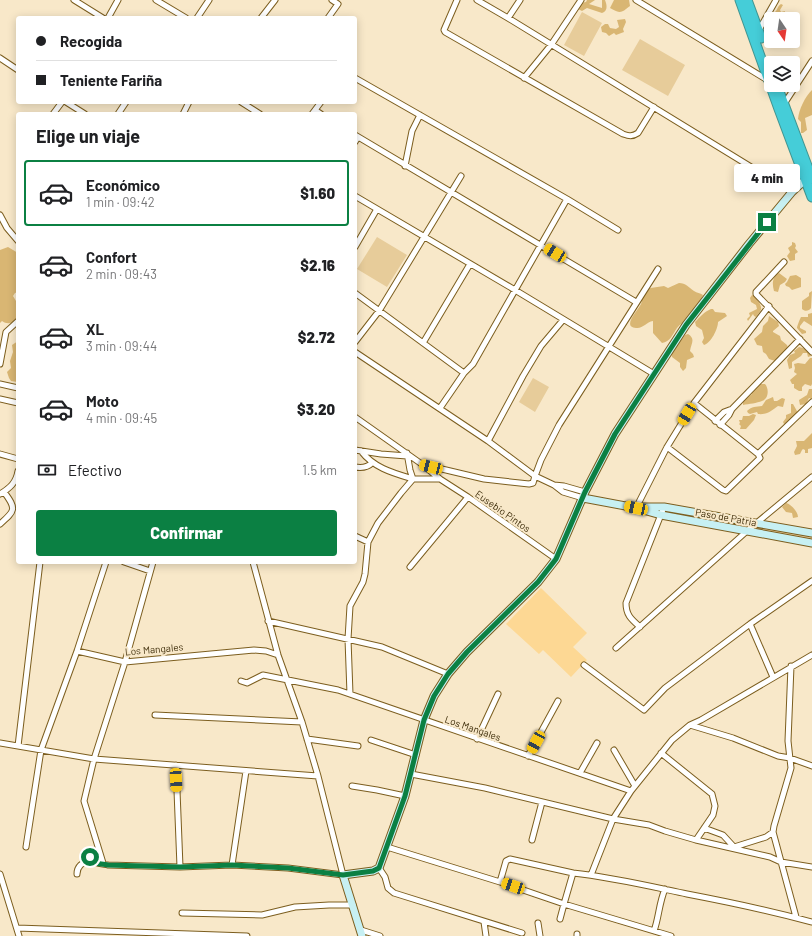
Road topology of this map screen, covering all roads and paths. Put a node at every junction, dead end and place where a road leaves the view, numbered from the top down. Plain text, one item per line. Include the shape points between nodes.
1 (74, 0) edge
2 (118, 0) edge
3 (156, 0) edge
4 (209, 0) edge
5 (275, 0) edge
6 (332, 0) edge
7 (457, 0) edge
8 (477, 0) edge
9 (520, 0) edge
10 (581, 0) edge
11 (636, 0) edge
12 (740, 0) edge
13 (748, 0) edge
14 (776, 0) edge
15 (100, 16) edge
16 (109, 16) edge
17 (183, 16) edge
18 (198, 16) edge
19 (263, 16) edge
20 (329, 16) edge
21 (508, 18) junction
22 (758, 31) junction
23 (552, 45) junction
24 (767, 56) edge
25 (0, 58) edge
26 (764, 60) edge
27 (812, 61) edge
28 (16, 69) edge
29 (524, 78) junction
30 (764, 78) edge
31 (357, 79) edge
32 (776, 92) edge
33 (778, 92) edge
34 (69, 104) edge
35 (244, 104) edge
36 (784, 104) junction
37 (654, 107) junction
38 (82, 112) edge
39 (257, 112) edge
40 (420, 115) junction
41 (357, 136) edge
42 (405, 166) junction
43 (461, 176) dead end
44 (809, 178) edge
45 (451, 192) junction
46 (792, 192) junction
47 (357, 197) edge
48 (812, 197) edge
49 (567, 199) junction
50 (377, 209) junction
51 (0, 215) edge
52 (618, 230) dead end
53 (424, 236) junction
54 (16, 238) edge
55 (357, 244) edge
56 (542, 245) junction
57 (784, 262) dead end
58 (470, 264) junction
59 (658, 269) dead end
60 (515, 290) junction
61 (357, 294) edge
62 (636, 302) junction
63 (769, 306) junction
64 (379, 310) junction
65 (563, 320) junction
66 (16, 322) edge
67 (3, 331) edge
68 (357, 339) edge
69 (800, 340) junction
70 (423, 343) junction
71 (608, 346) junction
72 (812, 352) edge
73 (357, 353) edge
74 (0, 364) edge
75 (464, 374) junction
76 (654, 374) junction
77 (0, 384) edge
78 (16, 388) edge
79 (0, 399) edge
80 (812, 402) edge
81 (16, 403) edge
82 (694, 403) junction
83 (440, 408) junction
84 (732, 409) junction
85 (357, 418) edge
86 (715, 421) junction
87 (720, 424) junction
88 (488, 441) junction
89 (667, 447) junction
90 (358, 450) edge
91 (0, 454) edge
92 (407, 454) junction
93 (758, 454) junction
94 (16, 458) edge
95 (372, 463) junction
96 (423, 465) junction
97 (357, 467) edge
98 (535, 476) junction
99 (812, 477) edge
100 (413, 479) junction
101 (440, 479) junction
102 (16, 480) edge
103 (2, 493) edge
104 (584, 495) junction
105 (468, 497) junction
106 (664, 507) junction
107 (636, 508) junction
108 (661, 515) junction
109 (0, 524) edge
110 (757, 524) junction
111 (747, 531) junction
112 (812, 533) edge
113 (357, 537) edge
114 (368, 542) junction
115 (812, 542) edge
116 (556, 559) junction
117 (40, 564) edge
118 (105, 564) edge
119 (130, 564) edge
120 (152, 564) edge
121 (254, 564) edge
122 (410, 567) dead end
123 (150, 571) junction
124 (812, 580) edge
125 (268, 621) junction
126 (750, 624) junction
127 (640, 627) junction
128 (348, 639) junction
129 (616, 648) dead end
130 (77, 651) junction
131 (278, 655) junction
132 (812, 655) edge
133 (125, 662) junction
134 (584, 664) dead end
135 (791, 666) junction
136 (448, 674) junction
137 (773, 677) junction
138 (286, 679) junction
139 (241, 680) dead end
140 (350, 694) junction
141 (498, 694) dead end
142 (558, 700) dead end
143 (155, 715) dead end
144 (424, 720) junction
145 (302, 722) junction
146 (690, 725) junction
147 (307, 739) junction
148 (477, 739) junction
149 (371, 740) dead end
150 (0, 743) edge
151 (597, 743) dead end
152 (18, 746) junction
153 (358, 746) dead end
154 (41, 750) junction
155 (614, 750) dead end
156 (661, 753) junction
157 (416, 755) junction
158 (528, 756) junction
159 (790, 758) junction
160 (94, 760) junction
161 (176, 766) junction
162 (812, 766) edge
163 (246, 771) junction
164 (580, 773) junction
165 (411, 774) junction
166 (318, 776) junction
167 (352, 786) dead end
168 (635, 786) junction
169 (631, 791) junction
170 (405, 796) junction
171 (542, 802) junction
172 (613, 819) junction
173 (704, 828) junction
174 (773, 832) junction
175 (532, 840) dead end
176 (696, 840) junction
177 (26, 847) dead end
178 (387, 847) junction
179 (732, 848) junction
180 (99, 850) junction
181 (90, 860) junction
182 (781, 862) junction
183 (103, 863) junction
184 (232, 865) junction
185 (180, 867) junction
186 (812, 867) edge
187 (379, 868) junction
188 (573, 873) junction
189 (0, 874) edge
190 (77, 874) dead end
191 (343, 875) junction
192 (591, 875) junction
193 (500, 882) junction
194 (665, 889) junction
195 (564, 904) junction
196 (353, 905) junction
197 (182, 913) dead end
198 (796, 917) junction
199 (560, 919) dead end
200 (484, 922) junction
201 (812, 922) edge
202 (538, 923) dead end
203 (17, 928) junction
204 (654, 931) junction
205 (362, 933) edge
206 (522, 933) dead end
207 (19, 936) edge
208 (247, 936) edge
209 (380, 936) edge
210 (486, 936) edge
211 (540, 936) edge
212 (671, 936) edge

1 - 15 street
2 - 16 street
3 - 17 street
4 - 18 street
5 - 19 street
6 - 20 street via 338,4
7 - 29 street via 445,32
8 - 21 street
9 - 21 street
10 - 23 street
11 - 30 street
12 - 26 highway
13 - 22 highway
14 - 22 street
21 - 23 street
22 - 24 highway
23 - 29 street
23 - 37 street
25 - 28 street
27 - 36 street
29 - 37 street via 630,137 638,133
31 - 40 street
32 - 44 highway
33 - 36 highway
34 - 38 street
35 - 39 street
36 - 44 highway
37 - 46 street
40 - 42 street via 412,131
40 - 49 street
41 - 42 street
42 - 45 street
43 - 45 street
44 - 46 street
44 - 48 highway
45 - 53 street
45 - 56 street
46 - 76 street via 686,325
47 - 50 street
49 - 52 street
49 - 56 street
50 - 53 street
50 - 55 street
51 - 54 street
53 - 58 street
53 - 64 street
56 - 60 street
56 - 62 street
57 - 63 street via 756,292
58 - 60 street
58 - 70 street
59 - 62 street
60 - 65 street
60 - 75 street via 473,364
61 - 64 street
62 - 71 street
63 - 69 street
63 - 82 street
64 - 68 street
64 - 70 street
65 - 71 street
65 - 88 street via 541,346
66 - 67 street
67 - 74 street
69 - 72 street
69 - 84 street
70 - 75 street
71 - 76 street
71 - 98 street via 559,426
73 - 83 street
75 - 83 street
76 - 104 street via 615,434
77 - 78 street
79 - 81 street
80 - 93 street
82 - 86 street
82 - 89 street
83 - 88 street
84 - 86 street via 724,412
84 - 87 street
85 - 92 street
86 - 87 street
87 - 93 street
88 - 98 street
89 - 93 street via 725,491 760,458
89 - 107 street
90 - 92 street via 381,454
90 - 95 street
91 - 94 street
92 - 96 street
92 - 100 street
95 - 97 street via 369,466
95 - 100 street
96 - 98 street via 484,479 529,484 533,483
96 - 101 street, Eusebio Pintos
98 - 104 street via 563,492
99 - 110 street
100 - 101 street
100 - 114 street via 378,523
101 - 105 street, Eusebio Pintos
102 - 103 street
103 - 109 street via 11,500 13,508 12,514
104 - 107 street, Paso de Patria
104 - 116 street
105 - 116 street, Eusebio Pintos
105 - 122 street
106 - 107 street, Paso de Patria
106 - 108 street
106 - 110 street, Paso de Patria
107 - 108 street, Paso de Patria
108 - 111 street, Paso de Patria
108 - 127 street via 626,603 629,617
110 - 111 street
110 - 112 street, Paso de Patria
111 - 115 street, Paso de Patria
111 - 127 street
113 - 114 street
114 - 128 street via 363,582 350,606
116 - 136 street via 538,582
117 - 152 street
118 - 130 street
119 - 123 street
120 - 123 street
121 - 125 street
123 - 133 street
124 - 126 street
125 - 128 street
125 - 131 street
126 - 134 street via 665,688 644,710
126 - 137 street
127 - 129 street
128 - 136 street via 382,647
128 - 140 street
130 - 133 street, Los Mangales
130 - 154 street
131 - 133 street, Los Mangales via 260,650
131 - 138 street
132 - 135 street
133 - 160 street
135 - 137 street
135 - 159 street via 788,741
136 - 144 street via 434,696
137 - 146 street
138 - 139 street, Los Mangales via 263,675 247,683
138 - 140 street, Los Mangales
138 - 145 street
140 - 144 street, Los Mangales
141 - 148 street
142 - 158 street
143 - 145 street
144 - 148 street, Los Mangales
144 - 157 street
145 - 147 street
146 - 156 street
146 - 159 street
147 - 153 street
147 - 166 street
148 - 158 street, Los Mangales
149 - 157 street
150 - 152 street
151 - 164 street
152 - 154 street
154 - 160 street
154 - 177 street
155 - 168 street
156 - 168 street
156 - 173 street via 712,794 714,811 712,819
157 - 165 street
158 - 164 street, Los Mangales
159 - 162 street
159 - 174 street via 791,768
160 - 161 street
160 - 180 street via 84,801
161 - 163 street
161 - 185 street
163 - 166 street
163 - 184 street
164 - 169 street, Los Mangales
165 - 170 street
165 - 171 street
166 - 191 street
167 - 170 street
168 - 169 street
169 - 172 street
170 - 178 street
171 - 172 street
171 - 175 street
172 - 176 street via 649,825
172 - 192 street
173 - 176 street
173 - 179 street via 723,836
174 - 179 street via 766,837
174 - 182 street
176 - 179 street
178 - 187 street
178 - 193 street
179 - 182 street
180 - 181 street via 91,853
180 - 183 street
181 - 183 street
181 - 190 street via 83,862
182 - 186 street
182 - 198 street
183 - 185 street
184 - 185 street
184 - 191 street via 288,868
187 - 191 street
187 - 200 street via 388,888 394,893
188 - 192 street
188 - 193 street via 510,859 506,862
188 - 195 street
189 - 203 street
191 - 196 street
192 - 194 street
193 - 195 street
194 - 198 street
194 - 204 street
195 - 199 street
195 - 204 street
196 - 197 street via 295,907 262,915
196 - 205 street
198 - 201 street
200 - 206 street
200 - 210 street
202 - 211 street
203 - 207 street
203 - 208 street
204 - 212 street
205 - 209 street

